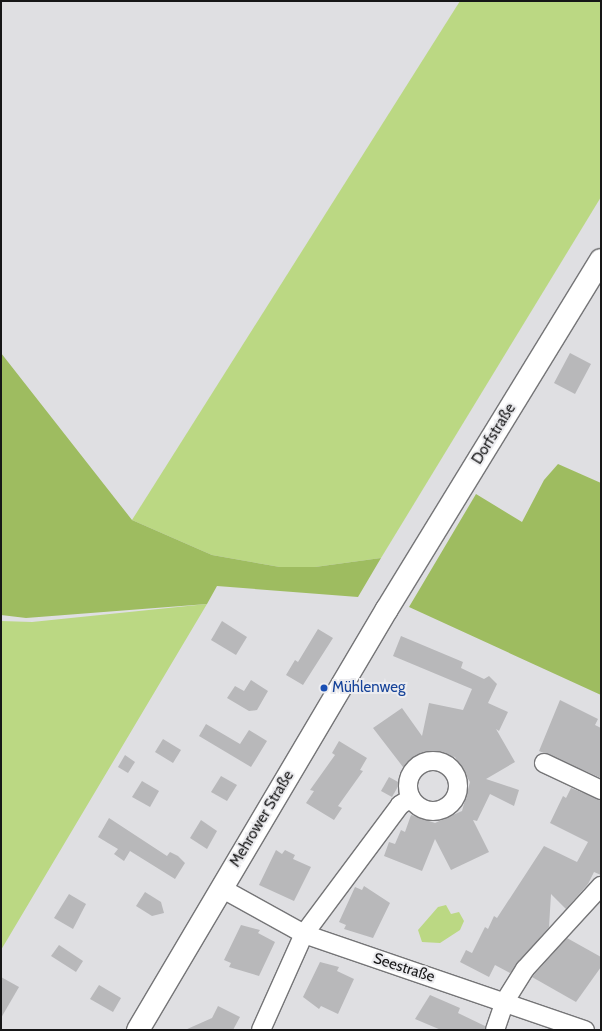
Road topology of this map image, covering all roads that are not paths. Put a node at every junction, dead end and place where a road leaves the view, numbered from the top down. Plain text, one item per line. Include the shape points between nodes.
1 (601, 260) edge
2 (387, 609) joint
3 (544, 763) dead end
4 (601, 790) edge
5 (411, 798) dead end
6 (601, 886) edge
7 (221, 888) junction
8 (304, 934) junction
9 (505, 1001) junction
10 (138, 1030) edge
11 (261, 1030) edge
12 (495, 1030) edge
13 (585, 1030) edge

1 - 2 main road, Dorfstraße
2 - 7 main road, Mehrower Straße
3 - 4 street
5 - 8 street via 400,805
6 - 9 street via 525,969
7 - 8 street, Seestraße
7 - 10 main road, Mehrower Straße
8 - 9 street, Seestraße
8 - 11 street
9 - 12 street
9 - 13 street, Seestraße

